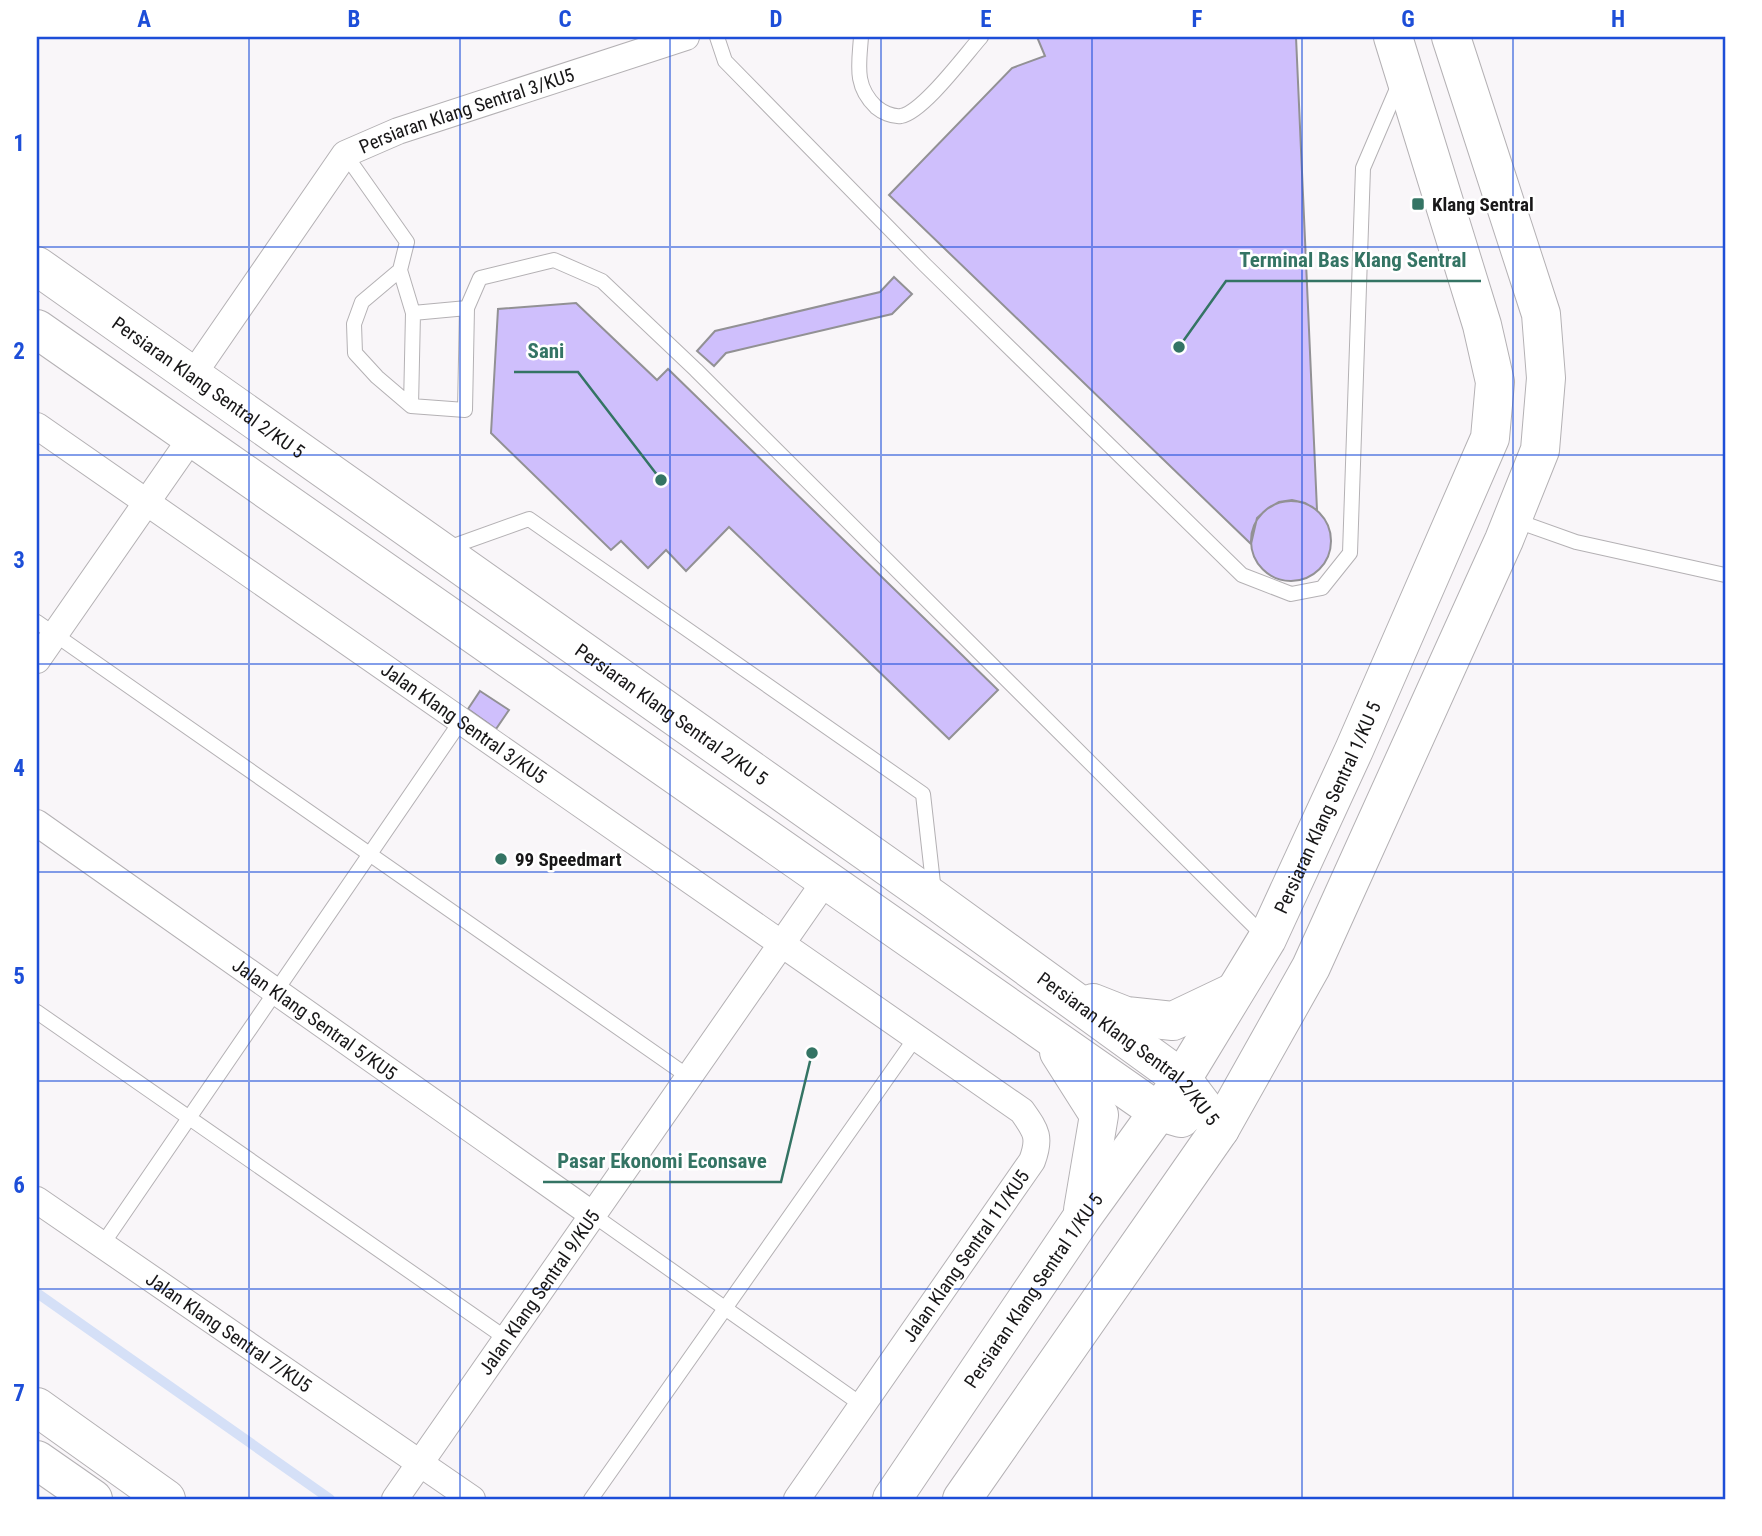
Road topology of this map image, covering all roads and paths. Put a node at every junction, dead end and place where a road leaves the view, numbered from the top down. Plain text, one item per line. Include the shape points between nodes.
1 (686, 37) edge
2 (717, 37) edge
3 (861, 37) edge
4 (981, 37) edge
5 (1451, 37) edge
6 (1399, 53) edge
7 (345, 154) junction
8 (37, 266) edge
9 (400, 270) junction
10 (467, 308) junction
11 (413, 313) junction
12 (37, 329) edge
13 (191, 376) junction
14 (411, 406) junction
15 (37, 426) edge
16 (192, 437) junction
17 (146, 503) junction
18 (1513, 520) junction
19 (439, 551) junction
20 (1725, 575) edge
21 (46, 628) edge
22 (37, 660) edge
23 (461, 721) junction
24 (37, 823) edge
25 (370, 854) junction
26 (826, 880) junction
27 (935, 900) junction
28 (1267, 939) junction
29 (781, 944) junction
30 (1058, 989) junction
31 (276, 992) junction
32 (1234, 992) junction
33 (37, 1012) edge
34 (1046, 1034) junction
35 (916, 1037) junction
36 (689, 1077) junction
37 (1182, 1079) junction
38 (1157, 1111) junction
39 (189, 1118) junction
40 (1220, 1129) junction
41 (37, 1200) edge
42 (593, 1215) junction
43 (1081, 1219) junction
44 (102, 1245) junction
45 (725, 1308) junction
46 (507, 1339) junction
47 (862, 1405) junction
48 (37, 1407) edge
49 (37, 1460) edge
50 (420, 1464) junction
51 (93, 1499) edge
52 (166, 1499) edge
53 (396, 1499) edge
54 (472, 1499) edge
55 (591, 1499) edge
56 (797, 1499) edge
57 (892, 1499) edge
58 (962, 1499) edge

1 - 7 street, Persiaran Klang Sentral 3/KU5 via 398,131
2 - 6 lane via 726,61 744,81 1232,566 1242,575 1291,594 1322,588 1350,553 1363,168
3 - 4 lane via 858,75 866,97 883,113 900,116 919,108
5 - 18 street via 1541,314 1546,378 1540,450
6 - 28 street, Persiaran Klang Sentral 1/KU 5 via 1482,325 1495,382 1490,438
7 - 9 lane via 407,242
7 - 13 street, Persiaran Klang Sentral 3/KU5
8 - 13 street, Persiaran Klang Sentral 2/KU 5
9 - 11 lane
9 - 14 lane via 362,302 354,324 355,352
10 - 11 lane
10 - 14 lane via 465,410
10 - 28 lane via 481,278 554,260 602,281
11 - 14 lane
12 - 16 street, Persiaran Klang Sentral 2/KU 5
13 - 19 street, Persiaran Klang Sentral 2/KU 5
15 - 17 street, Jalan Klang Sentral 3/KU5
16 - 17 street
16 - 26 street, Persiaran Klang Sentral 2/KU 5
17 - 21 street
17 - 23 street, Jalan Klang Sentral 3/KU5
18 - 20 lane via 1576,542
18 - 40 street via 1311,967
19 - 27 street, Persiaran Klang Sentral 2/KU 5
19 - 27 lane via 529,519 912,786 923,794
21 - 22 street
21 - 25 lane
23 - 25 lane
23 - 29 street, Jalan Klang Sentral 3/KU5
24 - 31 street, Jalan Klang Sentral 5/KU5
25 - 31 lane
25 - 36 lane
26 - 29 street, Jalan Klang Sentral 9/KU5
26 - 34 street, Persiaran Klang Sentral 2/KU 5
27 - 30 street, Persiaran Klang Sentral 2/KU 5
28 - 32 street, Persiaran Klang Sentral 1/KU 5
29 - 35 street, Jalan Klang Sentral 11/KU5
29 - 36 street, Jalan Klang Sentral 9/KU5
30 - 32 street via 1126,1016 1173,1021
30 - 37 street, Persiaran Klang Sentral 2/KU 5
31 - 39 lane
31 - 42 street, Jalan Klang Sentral 5/KU5
32 - 37 street, Persiaran Klang Sentral 1/KU 5
33 - 39 lane
34 - 38 street, Persiaran Klang Sentral 2/KU 5
34 - 43 street via 1099,1115
35 - 45 lane
35 - 47 street, Jalan Klang Sentral 11/KU5 via 1022,1111 1035,1129 1038,1144 1032,1161
36 - 42 street, Jalan Klang Sentral 9/KU5
37 - 38 street, Persiaran Klang Sentral 1/KU 5
37 - 40 street, Persiaran Klang Sentral 2/KU 5
38 - 40 street, Persiaran Klang Sentral 2/KU 5
38 - 43 street, Persiaran Klang Sentral 1/KU 5
39 - 44 lane
39 - 46 lane
40 - 58 street
41 - 44 street, Jalan Klang Sentral 7/KU5
42 - 45 lane
42 - 46 street, Jalan Klang Sentral 9/KU5
43 - 57 street, Persiaran Klang Sentral 1/KU 5
44 - 50 street, Jalan Klang Sentral 7/KU5
45 - 47 lane
45 - 55 lane
46 - 50 street, Jalan Klang Sentral 9/KU5
47 - 56 street, Jalan Klang Sentral 11/KU5
48 - 52 street
49 - 51 street
50 - 53 street, Jalan Klang Sentral 9/KU5
50 - 54 street

